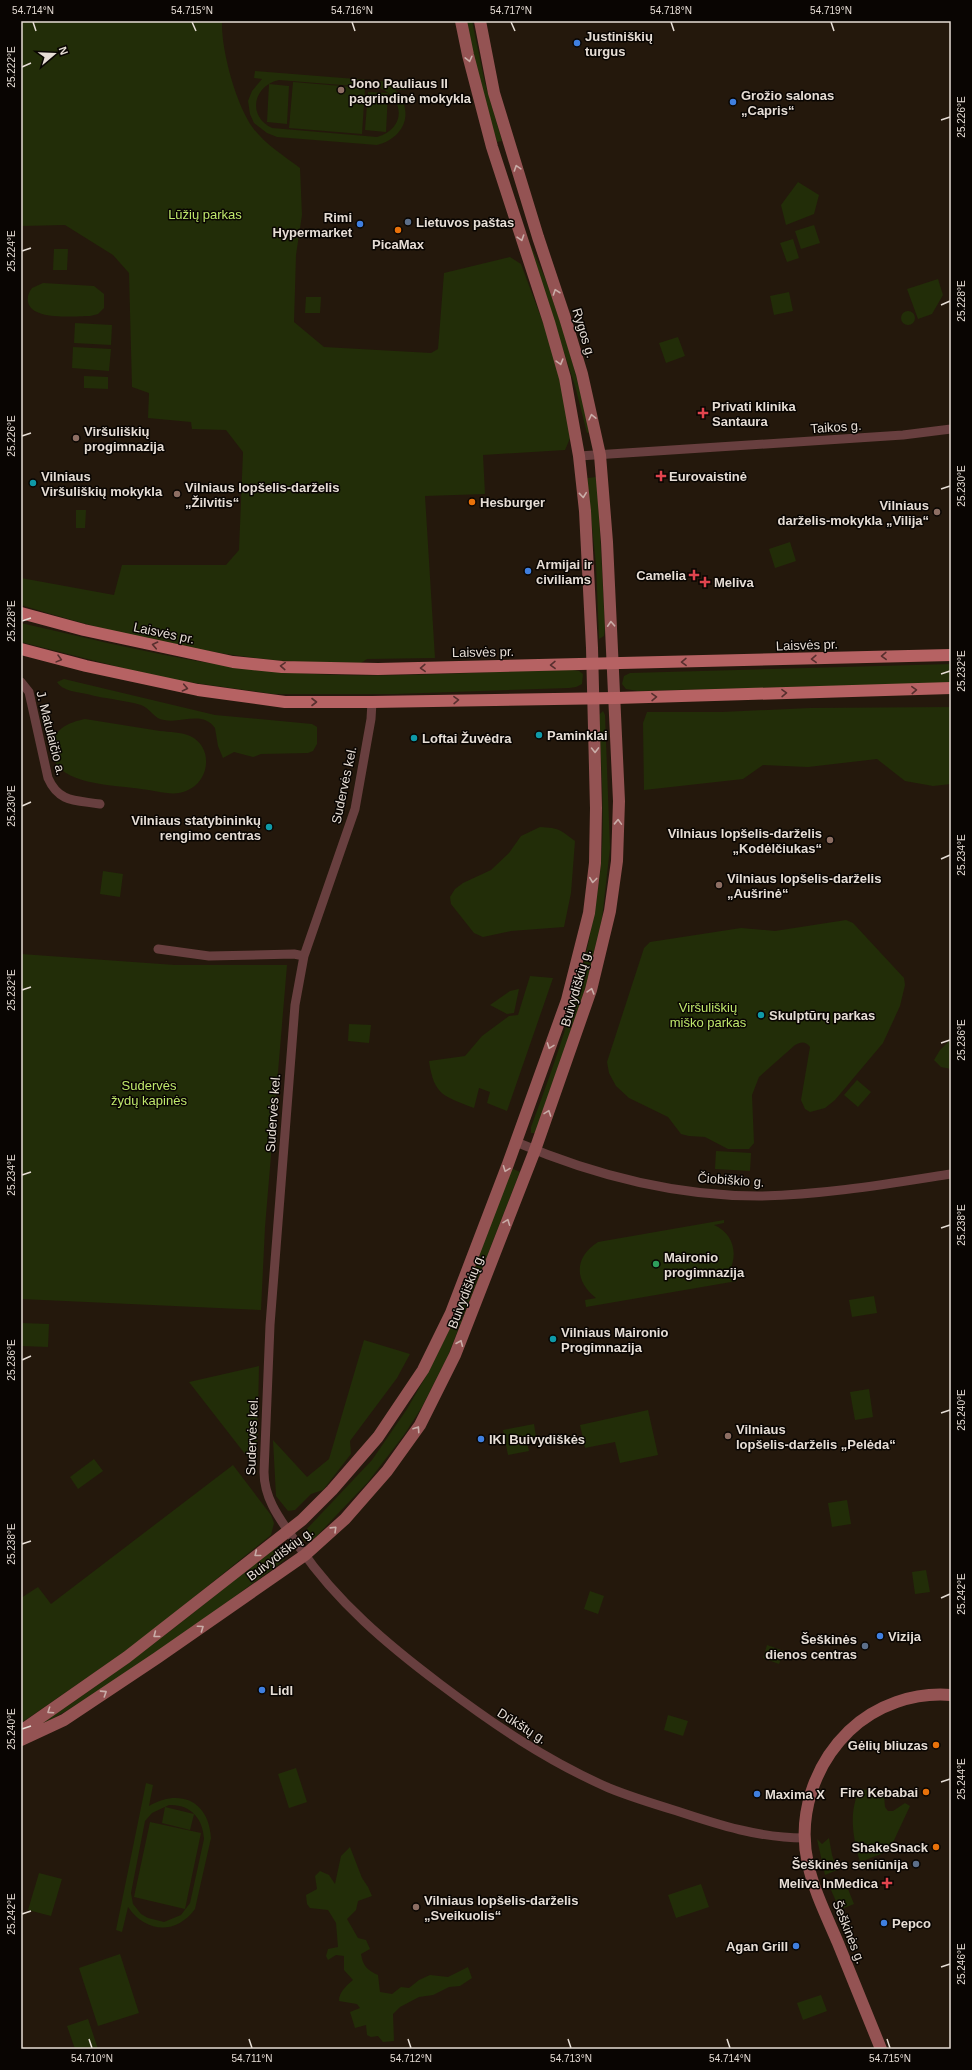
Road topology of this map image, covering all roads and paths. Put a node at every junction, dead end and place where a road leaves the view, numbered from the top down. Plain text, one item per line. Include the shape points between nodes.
1 (461, 21) edge
2 (480, 21) edge
3 (951, 429) edge
4 (600, 455) junction
5 (579, 456) junction
6 (21, 613) edge
7 (21, 648) edge
8 (951, 655) edge
9 (614, 663) junction
10 (592, 664) junction
11 (21, 682) edge
12 (951, 688) edge
13 (593, 697) junction
14 (616, 698) junction
15 (372, 702) junction
16 (100, 804) dead end
17 (158, 949) dead end
18 (304, 956) junction
19 (516, 1142) junction
20 (535, 1150) junction
21 (951, 1174) edge
22 (288, 1529) junction
23 (305, 1555) junction
24 (951, 1695) edge
25 (21, 1731) edge
26 (21, 1740) edge
27 (804, 1838) junction
28 (881, 2049) edge

1 -> 5 main road via 492,146 565,378
4 -> 2 main road, Rygos g. via 572,339 494,93
3 - 4 street, Taikos g. via 903,436
4 - 5 street, Taikos g.
9 -> 4 main road, Rygos g.
5 -> 10 main road via 587,545
10 -> 6 main road, Laisvės pr. via 378,669 233,662 84,630
7 -> 15 main road via 86,666 230,696 285,702
8 -> 9 main road, Laisvės pr.
9 - 10 main road, Laisvės pr.
9 - 14 main road, Buivydiškių g.
10 - 13 main road, Buivydiškių g.
11 - 16 street, J. Matulaičio a. via 29,692 51,786 62,797
14 -> 12 main road
13 - 14 main road
15 -> 13 main road
13 -> 19 main road, Buivydiškių g. via 595,864 588,913 567,1000
20 -> 14 main road, Buivydiškių g. via 583,1018 610,911 617,861 619,801
15 - 18 street, Sudervės kel. via 355,809
17 - 18 street via 210,956
18 - 22 street, Sudervės kel. via 295,1005 288,1080 270,1325 264,1472 268,1496
19 - 20 street, Čiobiškio g.
19 -> 22 main road, Buivydiškių g. via 451,1313 423,1370 367,1451 307,1515
20 - 21 street, Čiobiškio g. via 633,1182 735,1195 828,1192
23 -> 20 main road, Buivydiškių g. via 345,1519 387,1472 420,1425 444,1379 472,1315
22 - 23 street, Dūkštų g.
22 -> 25 main road, Buivydiškių g. via 127,1657
26 -> 23 main road, Buivydiškių g. via 64,1720
23 - 27 street, Dūkštų g. via 335,1592 378,1634 492,1724 533,1749 610,1788 707,1821 755,1834
24 - 27 main road, Šeškinės g. via 914,1697 887,1705 855,1724 828,1754 816,1778 807,1808
27 - 28 main road, Šeškinės g. via 812,1878

